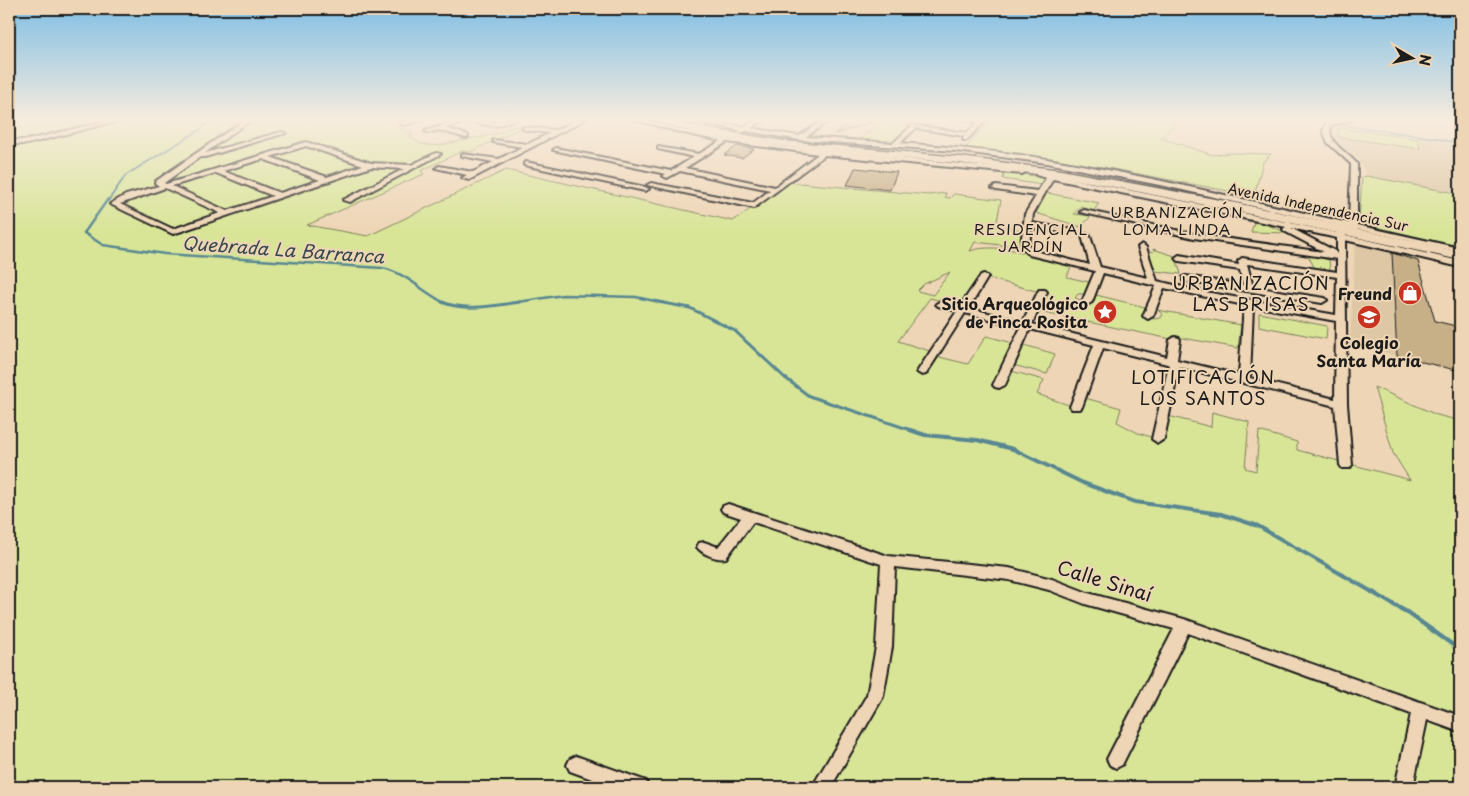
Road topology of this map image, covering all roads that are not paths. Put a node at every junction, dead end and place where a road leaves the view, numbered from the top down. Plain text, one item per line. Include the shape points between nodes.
1 (198, 156) edge
2 (204, 156) edge
3 (267, 156) edge
4 (344, 156) edge
5 (434, 156) edge
6 (475, 156) edge
7 (509, 156) edge
8 (591, 156) edge
9 (701, 156) edge
10 (820, 156) edge
11 (889, 156) edge
12 (958, 156) edge
13 (1010, 156) edge
14 (1345, 156) edge
15 (264, 157) junction
16 (194, 159) junction
17 (936, 160) junction
18 (500, 161) junction
19 (526, 164) dead end
20 (370, 165) junction
21 (412, 167) junction
22 (440, 168) dead end
23 (217, 171) junction
24 (676, 171) junction
25 (475, 174) junction
26 (1051, 176) junction
27 (466, 178) dead end
28 (327, 180) junction
29 (165, 186) junction
30 (648, 187) junction
31 (996, 188) dead end
32 (776, 189) junction
33 (637, 194) dead end
34 (1041, 194) junction
35 (280, 196) junction
36 (347, 200) dead end
37 (1084, 212) dead end
38 (228, 214) junction
39 (1267, 220) junction
40 (1028, 225) junction
41 (1353, 227) junction
42 (1068, 230) dead end
43 (1341, 233) junction
44 (1086, 236) dead end
45 (1383, 238) junction
46 (1142, 247) dead end
47 (1460, 253) edge
48 (1421, 256) junction
49 (1341, 257) junction
50 (1179, 258) dead end
51 (1243, 264) junction
52 (1460, 264) edge
53 (1098, 270) junction
54 (1342, 275) junction
55 (984, 278) dead end
56 (1186, 279) dead end
57 (1157, 284) junction
58 (1249, 288) junction
59 (1042, 292) dead end
60 (1281, 294) junction
61 (1322, 300) dead end
62 (1087, 302) dead end
63 (1249, 302) junction
64 (941, 304) dead end
65 (1286, 309) junction
66 (962, 310) junction
67 (1148, 316) dead end
68 (1342, 319) junction
69 (1026, 326) junction
70 (1175, 340) dead end
71 (1099, 345) junction
72 (1173, 363) junction
73 (922, 372) dead end
74 (1244, 380) junction
75 (999, 385) dead end
76 (1342, 404) junction
77 (1076, 407) dead end
78 (1158, 439) dead end
79 (1346, 465) dead end
80 (728, 509) dead end
81 (750, 516) junction
82 (704, 547) dead end
83 (888, 561) junction
84 (1184, 625) junction
85 (1421, 710) junction
86 (1460, 724) edge
87 (1116, 759) dead end
88 (576, 765) dead end
89 (639, 787) edge
90 (821, 787) edge
91 (1404, 787) edge

1 - 16 street
2 - 16 street
3 - 15 street
4 - 20 street
5 - 21 street
6 - 18 street
7 - 18 street
8 - 24 street
9 - 24 street
10 - 32 street
11 - 17 highway, Avenida Independencia Sur
12 - 41 highway, Avenida Independencia Sur via 1109,178
13 - 41 street via 1111,172
14 - 41 street via 1354,164
15 - 23 street
15 - 28 street
16 - 29 street via 161,179 159,183
17 - 26 street
17 - 43 highway, Avenida Independencia Sur via 1010,166 1105,180
18 - 25 street
19 - 30 street
20 - 21 street
20 - 28 street
21 - 36 street
22 - 25 street
23 - 29 street
23 - 35 street
24 - 30 street
24 - 32 street
25 - 27 street
26 - 34 street
26 - 39 street
28 - 35 street
29 - 38 street
29 - 38 street via 114,204 173,232
30 - 32 street via 754,206
30 - 33 street
31 - 34 street
34 - 40 street via 1030,211
35 - 38 street
37 - 49 street via 1194,236
39 - 43 street
39 - 49 street
40 - 42 street
40 - 53 street via 1026,248 1037,254
41 - 47 highway, Avenida Independencia Sur
43 - 45 highway, Avenida Independencia Sur
43 - 48 street
43 - 49 street
44 - 53 street
45 - 47 highway, Avenida Independencia Sur
45 - 48 street
46 - 57 street
48 - 52 street
49 - 54 street
50 - 51 street
51 - 54 street
51 - 58 street
53 - 57 street
53 - 62 street
54 - 68 street
55 - 66 street
56 - 58 street
57 - 63 street
57 - 67 street
58 - 60 street
59 - 69 street
60 - 61 street
60 - 65 street
63 - 65 street
63 - 74 street
64 - 66 street
65 - 68 street
66 - 69 street
66 - 73 street
68 - 76 street
69 - 71 street
69 - 75 street
70 - 72 street
71 - 72 street
71 - 77 street
72 - 74 street
72 - 78 street
74 - 76 street
76 - 79 street
80 - 81 street, Calle Sinaí
81 - 82 street via 720,554
81 - 83 street, Calle Sinaí
83 - 84 street, Calle Sinaí via 1027,577 1085,598
83 - 90 street via 884,646 878,690
84 - 85 street, Calle Sinaí
84 - 87 street
85 - 86 street, Calle Sinaí
85 - 91 street
88 - 89 street

